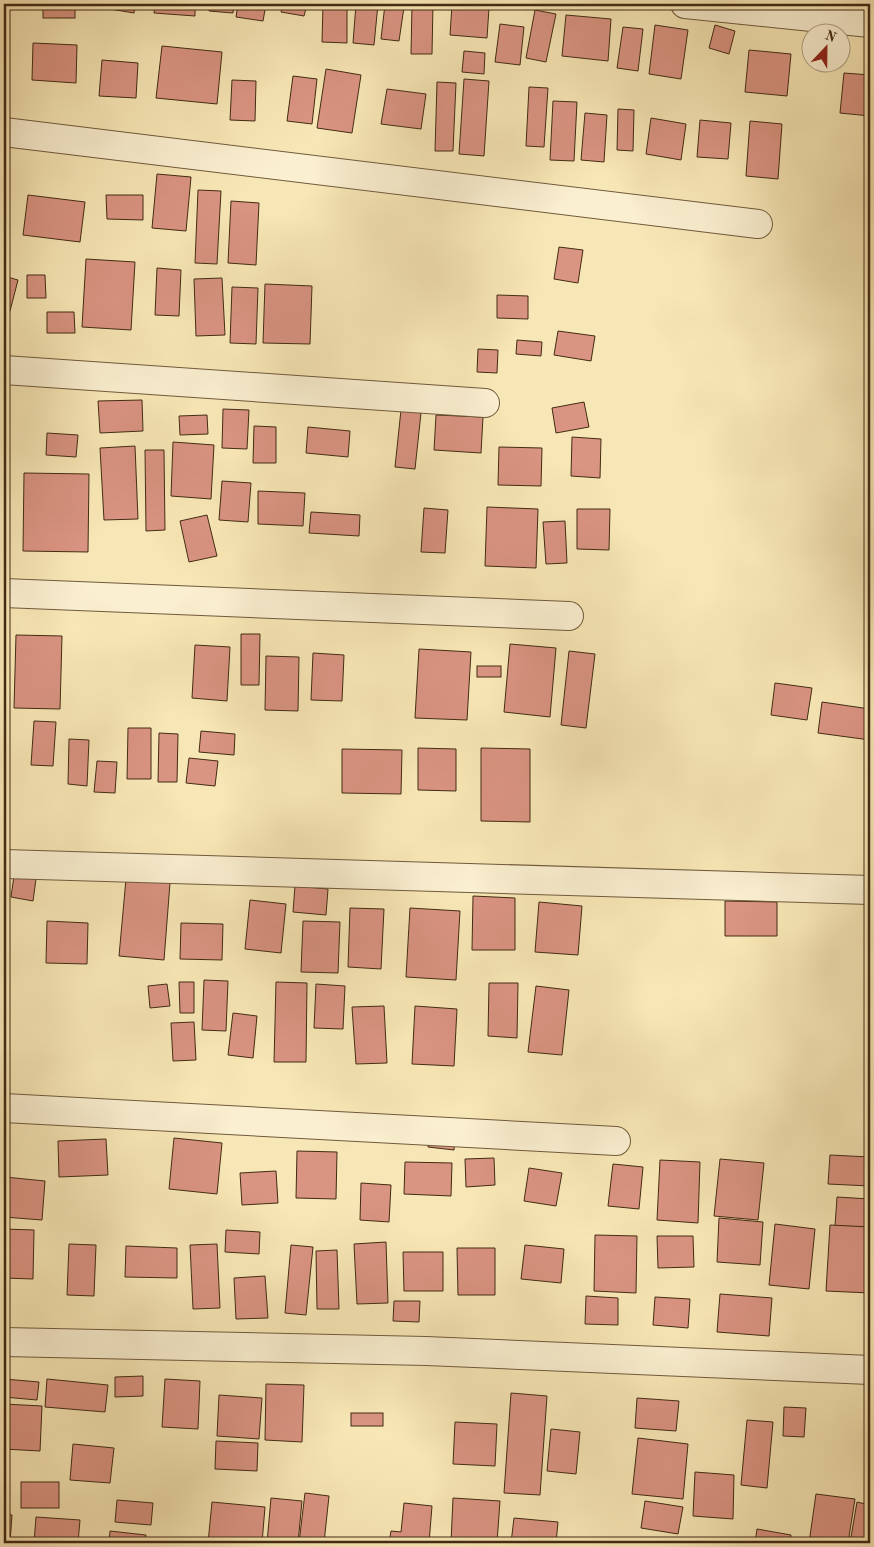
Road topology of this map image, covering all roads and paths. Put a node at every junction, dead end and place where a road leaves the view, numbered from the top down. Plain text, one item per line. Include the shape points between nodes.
1 (685, 4) edge
2 (870, 23) edge
3 (4, 132) edge
4 (758, 224) dead end
5 (4, 370) edge
6 (485, 403) dead end
7 (4, 593) edge
8 (569, 616) dead end
9 (4, 864) edge
10 (870, 890) edge
11 (4, 1108) edge
12 (616, 1141) dead end
13 (4, 1342) edge
14 (870, 1370) edge

1 - 2 street
3 - 4 street
5 - 6 street
7 - 8 street
9 - 10 street
11 - 12 street
13 - 14 street via 426,1351

